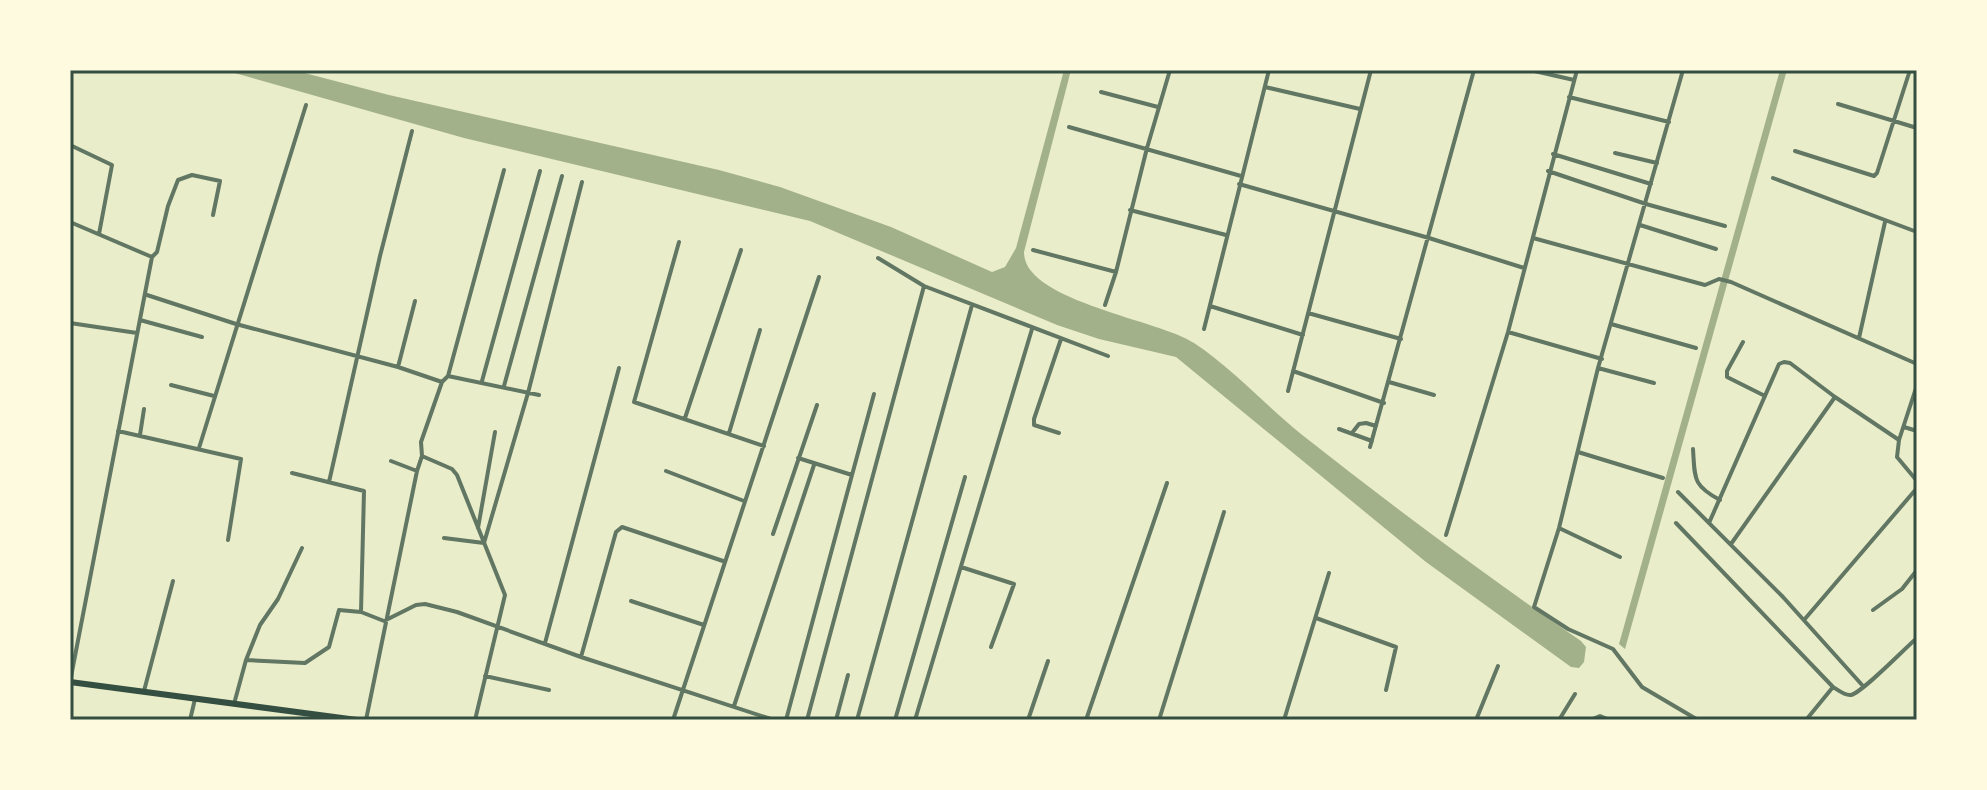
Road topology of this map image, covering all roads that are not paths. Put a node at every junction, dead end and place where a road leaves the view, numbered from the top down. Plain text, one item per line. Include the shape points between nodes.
1 (1170, 70) edge
2 (1269, 70) edge
3 (1370, 70) edge
4 (1474, 70) edge
5 (1530, 70) edge
6 (1577, 70) edge
7 (1683, 70) edge
8 (1910, 70) edge
9 (1574, 80) junction
10 (1265, 87) junction
11 (1101, 92) dead end
12 (1569, 97) junction
13 (1838, 104) dead end
14 (306, 105) dead end
15 (1158, 107) junction
16 (1360, 109) junction
17 (1894, 121) junction
18 (1669, 122) junction
19 (1069, 127) dead end
20 (1917, 128) edge
21 (412, 131) dead end
22 (70, 145) edge
23 (1147, 148) junction
24 (1795, 151) dead end
25 (1615, 153) dead end
26 (1553, 154) junction
27 (1657, 163) junction
28 (504, 170) dead end
29 (540, 171) dead end
30 (1548, 171) junction
31 (562, 176) dead end
32 (1241, 176) junction
33 (1773, 178) dead end
34 (582, 182) dead end
35 (1239, 184) junction
36 (1651, 184) junction
37 (1646, 204) junction
38 (1130, 210) junction
39 (1335, 211) junction
40 (213, 215) dead end
41 (70, 222) edge
42 (1885, 222) junction
43 (1640, 225) junction
44 (1725, 226) dead end
45 (1917, 232) edge
46 (99, 234) junction
47 (1226, 235) junction
48 (1429, 238) junction
49 (1533, 238) junction
50 (679, 242) dead end
51 (1716, 249) dead end
52 (741, 250) dead end
53 (1033, 250) dead end
54 (152, 257) junction
55 (878, 258) dead end
56 (1629, 264) junction
57 (1525, 269) junction
58 (1116, 272) junction
59 (819, 277) dead end
60 (924, 286) junction
61 (146, 295) junction
62 (415, 301) dead end
63 (972, 305) junction
64 (1105, 305) dead end
65 (1210, 306) junction
66 (1308, 313) junction
67 (140, 320) junction
68 (70, 323) edge
69 (236, 324) junction
70 (1611, 324) junction
71 (1032, 329) junction
72 (1204, 329) dead end
73 (760, 330) dead end
74 (1508, 332) junction
75 (137, 333) junction
76 (1303, 335) junction
77 (202, 337) dead end
78 (1859, 338) junction
79 (1061, 339) junction
80 (1401, 339) junction
81 (1743, 342) dead end
82 (1696, 348) dead end
83 (358, 356) junction
84 (1108, 356) dead end
85 (1602, 359) junction
86 (1917, 364) edge
87 (398, 367) junction
88 (619, 368) dead end
89 (1598, 368) junction
90 (1293, 371) junction
91 (448, 376) junction
92 (442, 382) junction
93 (482, 382) junction
94 (1389, 382) junction
95 (1654, 383) dead end
96 (171, 385) dead end
97 (1917, 385) edge
98 (504, 387) junction
99 (1288, 391) dead end
100 (528, 393) junction
101 (874, 394) dead end
102 (539, 395) dead end
103 (1434, 395) dead end
104 (214, 396) junction
105 (1765, 396) junction
106 (1835, 397) junction
107 (1384, 403) junction
108 (817, 405) dead end
109 (144, 409) dead end
110 (685, 418) junction
111 (1376, 426) junction
112 (1904, 427) junction
113 (1339, 429) dead end
114 (118, 431) junction
115 (1917, 431) edge
116 (495, 432) dead end
117 (729, 433) junction
118 (1059, 433) dead end
119 (1352, 434) junction
120 (140, 435) junction
121 (1899, 440) junction
122 (764, 446) junction
123 (199, 448) junction
124 (1693, 449) dead end
125 (1578, 452) junction
126 (422, 456) junction
127 (798, 458) junction
128 (391, 461) dead end
129 (814, 465) junction
130 (417, 471) junction
131 (666, 471) dead end
132 (292, 473) dead end
133 (852, 475) junction
134 (965, 477) dead end
135 (1663, 478) dead end
136 (1917, 481) edge
137 (329, 482) junction
138 (1167, 483) dead end
139 (1917, 488) edge
140 (1678, 492) dead end
141 (1720, 500) junction
142 (744, 501) junction
143 (1224, 512) dead end
144 (1676, 523) dead end
145 (1709, 523) junction
146 (478, 528) junction
147 (1559, 528) junction
148 (773, 534) dead end
149 (1446, 535) dead end
150 (444, 538) dead end
151 (228, 540) dead end
152 (484, 543) junction
153 (1731, 544) junction
154 (302, 548) dead end
155 (1620, 557) dead end
156 (723, 561) junction
157 (961, 567) junction
158 (1917, 570) edge
159 (1329, 573) dead end
160 (173, 581) dead end
161 (631, 601) dead end
162 (1873, 610) dead end
163 (361, 612) junction
164 (1316, 618) junction
165 (1804, 620) junction
166 (384, 621) junction
167 (704, 625) junction
168 (498, 627) junction
169 (1917, 638) edge
170 (545, 643) junction
171 (991, 647) dead end
172 (581, 657) junction
173 (246, 660) junction
174 (1048, 661) dead end
175 (1498, 666) dead end
176 (848, 675) dead end
177 (485, 676) junction
178 (70, 682) edge
179 (1863, 686) junction
180 (1833, 687) junction
181 (549, 690) dead end
182 (683, 690) junction
183 (1386, 690) dead end
184 (144, 692) junction
185 (1575, 694) dead end
186 (195, 699) junction
187 (234, 704) junction
188 (734, 706) junction
189 (296, 716) edge
190 (190, 720) edge
191 (357, 720) edge
192 (366, 720) edge
193 (475, 720) edge
194 (673, 720) edge
195 (774, 720) edge
196 (786, 720) edge
197 (807, 720) edge
198 (836, 720) edge
199 (857, 720) edge
200 (895, 720) edge
201 (915, 720) edge
202 (1028, 720) edge
203 (1086, 720) edge
204 (1159, 720) edge
205 (1284, 720) edge
206 (1476, 720) edge
207 (1559, 720) edge
208 (1590, 720) edge
209 (1610, 720) edge
210 (1698, 720) edge
211 (1806, 720) edge

1 - 15 street
2 - 10 street
3 - 16 street
4 - 48 street
5 - 9 street
6 - 9 street
7 - 18 street
8 - 17 street
9 - 12 street
10 - 16 street
10 - 32 street
11 - 15 street
12 - 18 street
12 - 26 street
13 - 17 street
14 - 69 street
15 - 23 street
16 - 39 street
17 - 20 street
17 - 24 street via 1874,176
18 - 27 street
19 - 23 street
21 - 83 street
22 - 46 street via 112,165
23 - 32 street
23 - 38 street
25 - 27 street
26 - 30 street
26 - 36 street
27 - 36 street
28 - 91 street
29 - 93 street
30 - 37 street
30 - 49 street
31 - 98 street
32 - 35 street
33 - 42 street
34 - 100 street
35 - 39 street
35 - 47 street
36 - 37 street
37 - 43 street
37 - 44 street
38 - 47 street
38 - 58 street
39 - 48 street
39 - 66 street
40 - 54 street via 220,181 192,175 178,180
41 - 46 street
42 - 45 street
42 - 78 street
43 - 51 street
43 - 56 street
46 - 54 street
47 - 65 street
48 - 57 street
48 - 80 street
49 - 56 street
49 - 57 street
50 - 110 street via 634,402
52 - 110 street
53 - 58 street
54 - 61 street
55 - 60 street
56 - 70 street
56 - 78 street via 1705,285 1719,279 1731,282
57 - 74 street
58 - 64 street
59 - 122 street
60 - 63 street
60 - 197 street
61 - 67 street
61 - 69 street
62 - 87 street
63 - 71 street
63 - 199 street
65 - 72 street
65 - 76 street
66 - 76 street
66 - 80 street
67 - 75 street
67 - 77 street
68 - 75 street
69 - 83 street
69 - 104 street
70 - 82 street
70 - 85 street
71 - 79 street
71 - 157 street
73 - 117 street
74 - 85 street
74 - 149 street
75 - 114 street
76 - 90 street
78 - 86 street
79 - 84 street
79 - 118 street via 1034,419 1034,425
80 - 94 street
81 - 105 street via 1727,377
83 - 87 street
83 - 137 street
85 - 89 street
87 - 92 street
88 - 170 street
89 - 95 street
89 - 125 street
90 - 99 street
90 - 107 street
91 - 92 street
91 - 93 street
92 - 126 street via 421,442
93 - 98 street
94 - 103 street
94 - 107 street
96 - 104 street
97 - 112 street
98 - 100 street
100 - 102 street
100 - 152 street
101 - 133 street
104 - 123 street
105 - 106 street via 1784,362
105 - 141 street
106 - 121 street
106 - 153 street
107 - 111 street
108 - 127 street
109 - 120 street
110 - 117 street
111 - 119 street via 1359,424
111 - 119 street via 1371,444
112 - 115 street
112 - 121 street
113 - 119 street
114 - 120 street
114 - 178 street
116 - 146 street
117 - 122 street
120 - 123 street
121 - 136 street via 1897,457
122 - 142 street
123 - 151 street via 241,459
124 - 141 street via 1696,483
125 - 135 street
125 - 147 street
126 - 130 street
126 - 146 street via 452,469
127 - 129 street
127 - 148 street
128 - 130 street
129 - 133 street
129 - 188 street
130 - 166 street
131 - 142 street
132 - 137 street
133 - 196 street
134 - 200 street
137 - 163 street via 364,491
138 - 203 street
139 - 165 street
140 - 145 street
141 - 145 street
142 - 156 street
143 - 204 street
144 - 180 street
145 - 153 street
146 - 152 street
147 - 155 street
147 - 210 street via 1534,607 1613,649 1642,687
150 - 152 street
152 - 168 street via 505,595
153 - 165 street
154 - 173 street
156 - 167 street
156 - 172 street via 622,527 616,532
157 - 171 street via 1014,584
157 - 201 street
158 - 162 street
159 - 164 street
160 - 184 street
161 - 167 street
163 - 166 street
163 - 173 street via 339,610 329,647 305,663
164 - 183 street via 1396,647
164 - 205 street
165 - 179 street
166 - 168 street via 425,604
166 - 192 street
167 - 182 street
168 - 170 street
168 - 177 street
169 - 179 street
170 - 172 street
172 - 182 street
173 - 187 street
174 - 202 street
175 - 206 street
176 - 198 street
177 - 181 street
177 - 193 street
178 - 184 main road
179 - 180 street via 1848,696
180 - 211 street
182 - 188 street
182 - 194 street
184 - 186 main road
185 - 207 street
186 - 187 main road
186 - 190 street
187 - 189 main road
188 - 195 street
189 - 191 main road
208 - 209 street

